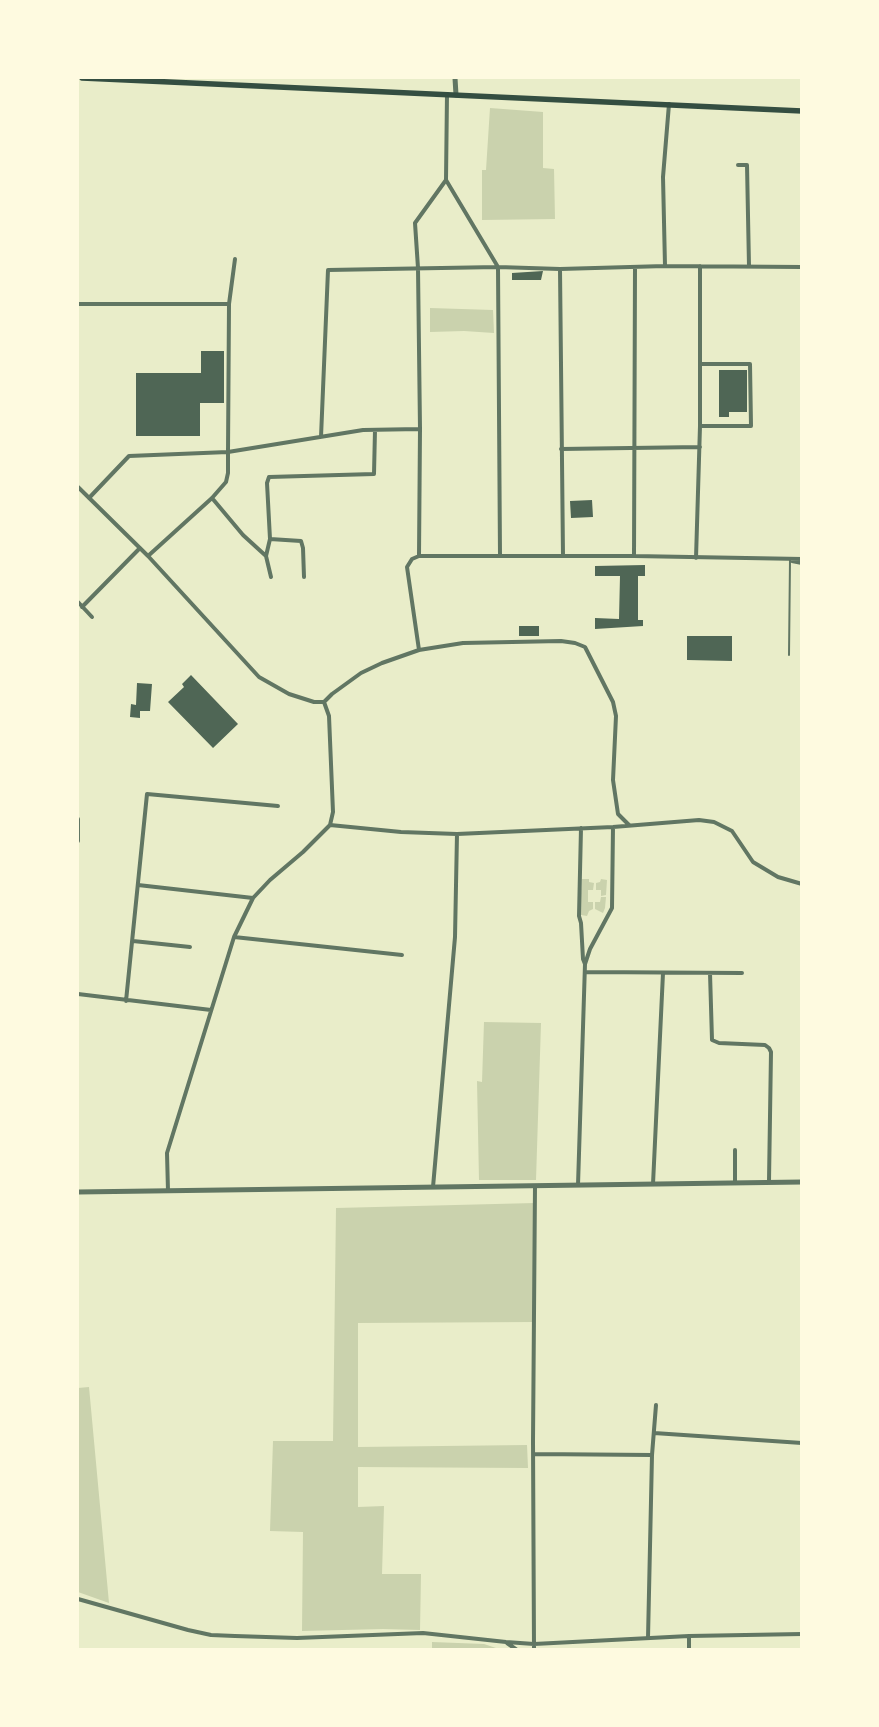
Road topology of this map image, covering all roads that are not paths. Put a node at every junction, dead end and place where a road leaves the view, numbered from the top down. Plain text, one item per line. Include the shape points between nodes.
1 (82, 78) edge
2 (455, 78) edge
3 (447, 94) junction
4 (456, 95) junction
5 (669, 104) junction
6 (802, 111) edge
7 (738, 165) dead end
8 (446, 180) junction
9 (235, 259) dead end
10 (666, 266) junction
11 (700, 266) junction
12 (749, 266) junction
13 (498, 267) junction
14 (635, 267) junction
15 (802, 267) edge
16 (418, 268) junction
17 (560, 269) junction
18 (78, 304) edge
19 (229, 304) junction
20 (700, 364) junction
21 (700, 426) junction
22 (420, 429) junction
23 (375, 430) junction
24 (321, 437) junction
25 (700, 447) junction
26 (562, 448) junction
27 (635, 448) junction
28 (228, 452) junction
29 (78, 487) edge
30 (89, 498) junction
31 (212, 498) junction
32 (270, 539) junction
33 (140, 548) junction
34 (148, 556) junction
35 (266, 556) junction
36 (419, 556) junction
37 (500, 556) junction
38 (563, 556) junction
39 (634, 556) junction
40 (696, 558) junction
41 (783, 559) junction
42 (802, 559) edge
43 (790, 560) junction
44 (802, 563) edge
45 (271, 577) dead end
46 (304, 577) dead end
47 (78, 602) edge
48 (82, 607) junction
49 (92, 617) dead end
50 (419, 650) junction
51 (789, 655) dead end
52 (324, 702) junction
53 (278, 806) dead end
54 (78, 819) edge
55 (330, 825) junction
56 (628, 825) junction
57 (613, 827) junction
58 (581, 828) junction
59 (457, 834) junction
60 (78, 842) edge
61 (802, 884) edge
62 (138, 885) junction
63 (253, 898) junction
64 (234, 937) junction
65 (132, 941) junction
66 (190, 947) dead end
67 (402, 955) dead end
68 (585, 964) junction
69 (585, 972) junction
70 (663, 973) junction
71 (710, 973) junction
72 (742, 973) dead end
73 (78, 994) edge
74 (126, 1001) junction
75 (211, 1010) junction
76 (744, 1044) junction
77 (744, 1051) dead end
78 (735, 1150) dead end
79 (769, 1181) junction
80 (735, 1182) junction
81 (802, 1182) edge
82 (653, 1184) junction
83 (578, 1185) junction
84 (535, 1186) junction
85 (432, 1187) junction
86 (168, 1191) junction
87 (78, 1192) edge
88 (656, 1405) dead end
89 (654, 1433) junction
90 (802, 1443) edge
91 (533, 1454) junction
92 (652, 1455) junction
93 (78, 1599) edge
94 (802, 1634) edge
95 (689, 1636) junction
96 (648, 1638) junction
97 (506, 1642) junction
98 (534, 1644) junction
99 (516, 1650) edge
100 (532, 1650) edge
101 (689, 1650) edge

1 - 3 main road
2 - 4 street
3 - 4 main road
3 - 8 street
4 - 5 main road
5 - 6 main road
5 - 10 street via 663,177
7 - 12 street via 747,165
8 - 13 street
8 - 16 street via 415,223
9 - 19 street
10 - 11 street
10 - 14 street
11 - 12 street
11 - 20 street
12 - 15 street
13 - 16 street
13 - 17 street
13 - 37 street
14 - 17 street
14 - 27 street
16 - 22 street
16 - 24 street via 328,270
17 - 26 street
18 - 19 street
19 - 28 street
20 - 21 street
20 - 21 street via 750,364 750,426
21 - 25 street
22 - 23 street
22 - 36 street
23 - 24 street
23 - 32 street via 374,474 269,477
24 - 28 street
25 - 27 street
25 - 40 street
26 - 27 street
26 - 38 street
27 - 39 street
28 - 30 street via 129,456
28 - 31 street via 226,482
29 - 30 street
30 - 33 street
31 - 34 street
31 - 35 street via 243,535
32 - 35 street
32 - 46 street via 301,541
33 - 34 street
33 - 48 street
34 - 52 street via 259,677 289,694
35 - 45 street
36 - 37 street
36 - 50 street via 412,559 407,567
37 - 38 street
38 - 39 street
39 - 40 street
40 - 41 street
41 - 42 street
41 - 43 street
43 - 44 street
43 - 51 lane
47 - 48 street
48 - 49 street
50 - 52 street via 361,673
50 - 56 street via 463,642 561,641 585,647 613,702 616,716 613,780 618,814
52 - 55 street via 329,716
53 - 62 street via 148,794
54 - 60 street
55 - 59 street
55 - 63 street
56 - 57 street
56 - 61 street via 699,820 714,822 732,832 753,862 778,878
57 - 58 street
57 - 68 street via 612,908
58 - 59 street
58 - 68 street via 579,916
59 - 85 street via 455,937
62 - 63 street
62 - 65 street
63 - 64 street
64 - 67 street
64 - 75 street
65 - 66 street
65 - 74 street
68 - 69 street
69 - 70 street
69 - 83 street
70 - 71 street
70 - 82 street
71 - 72 street
71 - 76 street via 712,1040
73 - 74 street
74 - 75 street
75 - 86 street via 167,1153
76 - 77 street
76 - 79 street via 765,1045 772,1056
78 - 80 street
79 - 80 street
79 - 81 street
80 - 82 street
82 - 83 street
83 - 84 street
84 - 85 street
84 - 91 street
85 - 86 street
86 - 87 street
88 - 89 street
89 - 90 street
89 - 92 street
91 - 92 street
91 - 98 street
92 - 96 street
93 - 97 street via 211,1635 297,1638 423,1632
94 - 95 street
95 - 96 street
95 - 101 street
96 - 98 street
97 - 98 street
97 - 99 street
98 - 100 street

